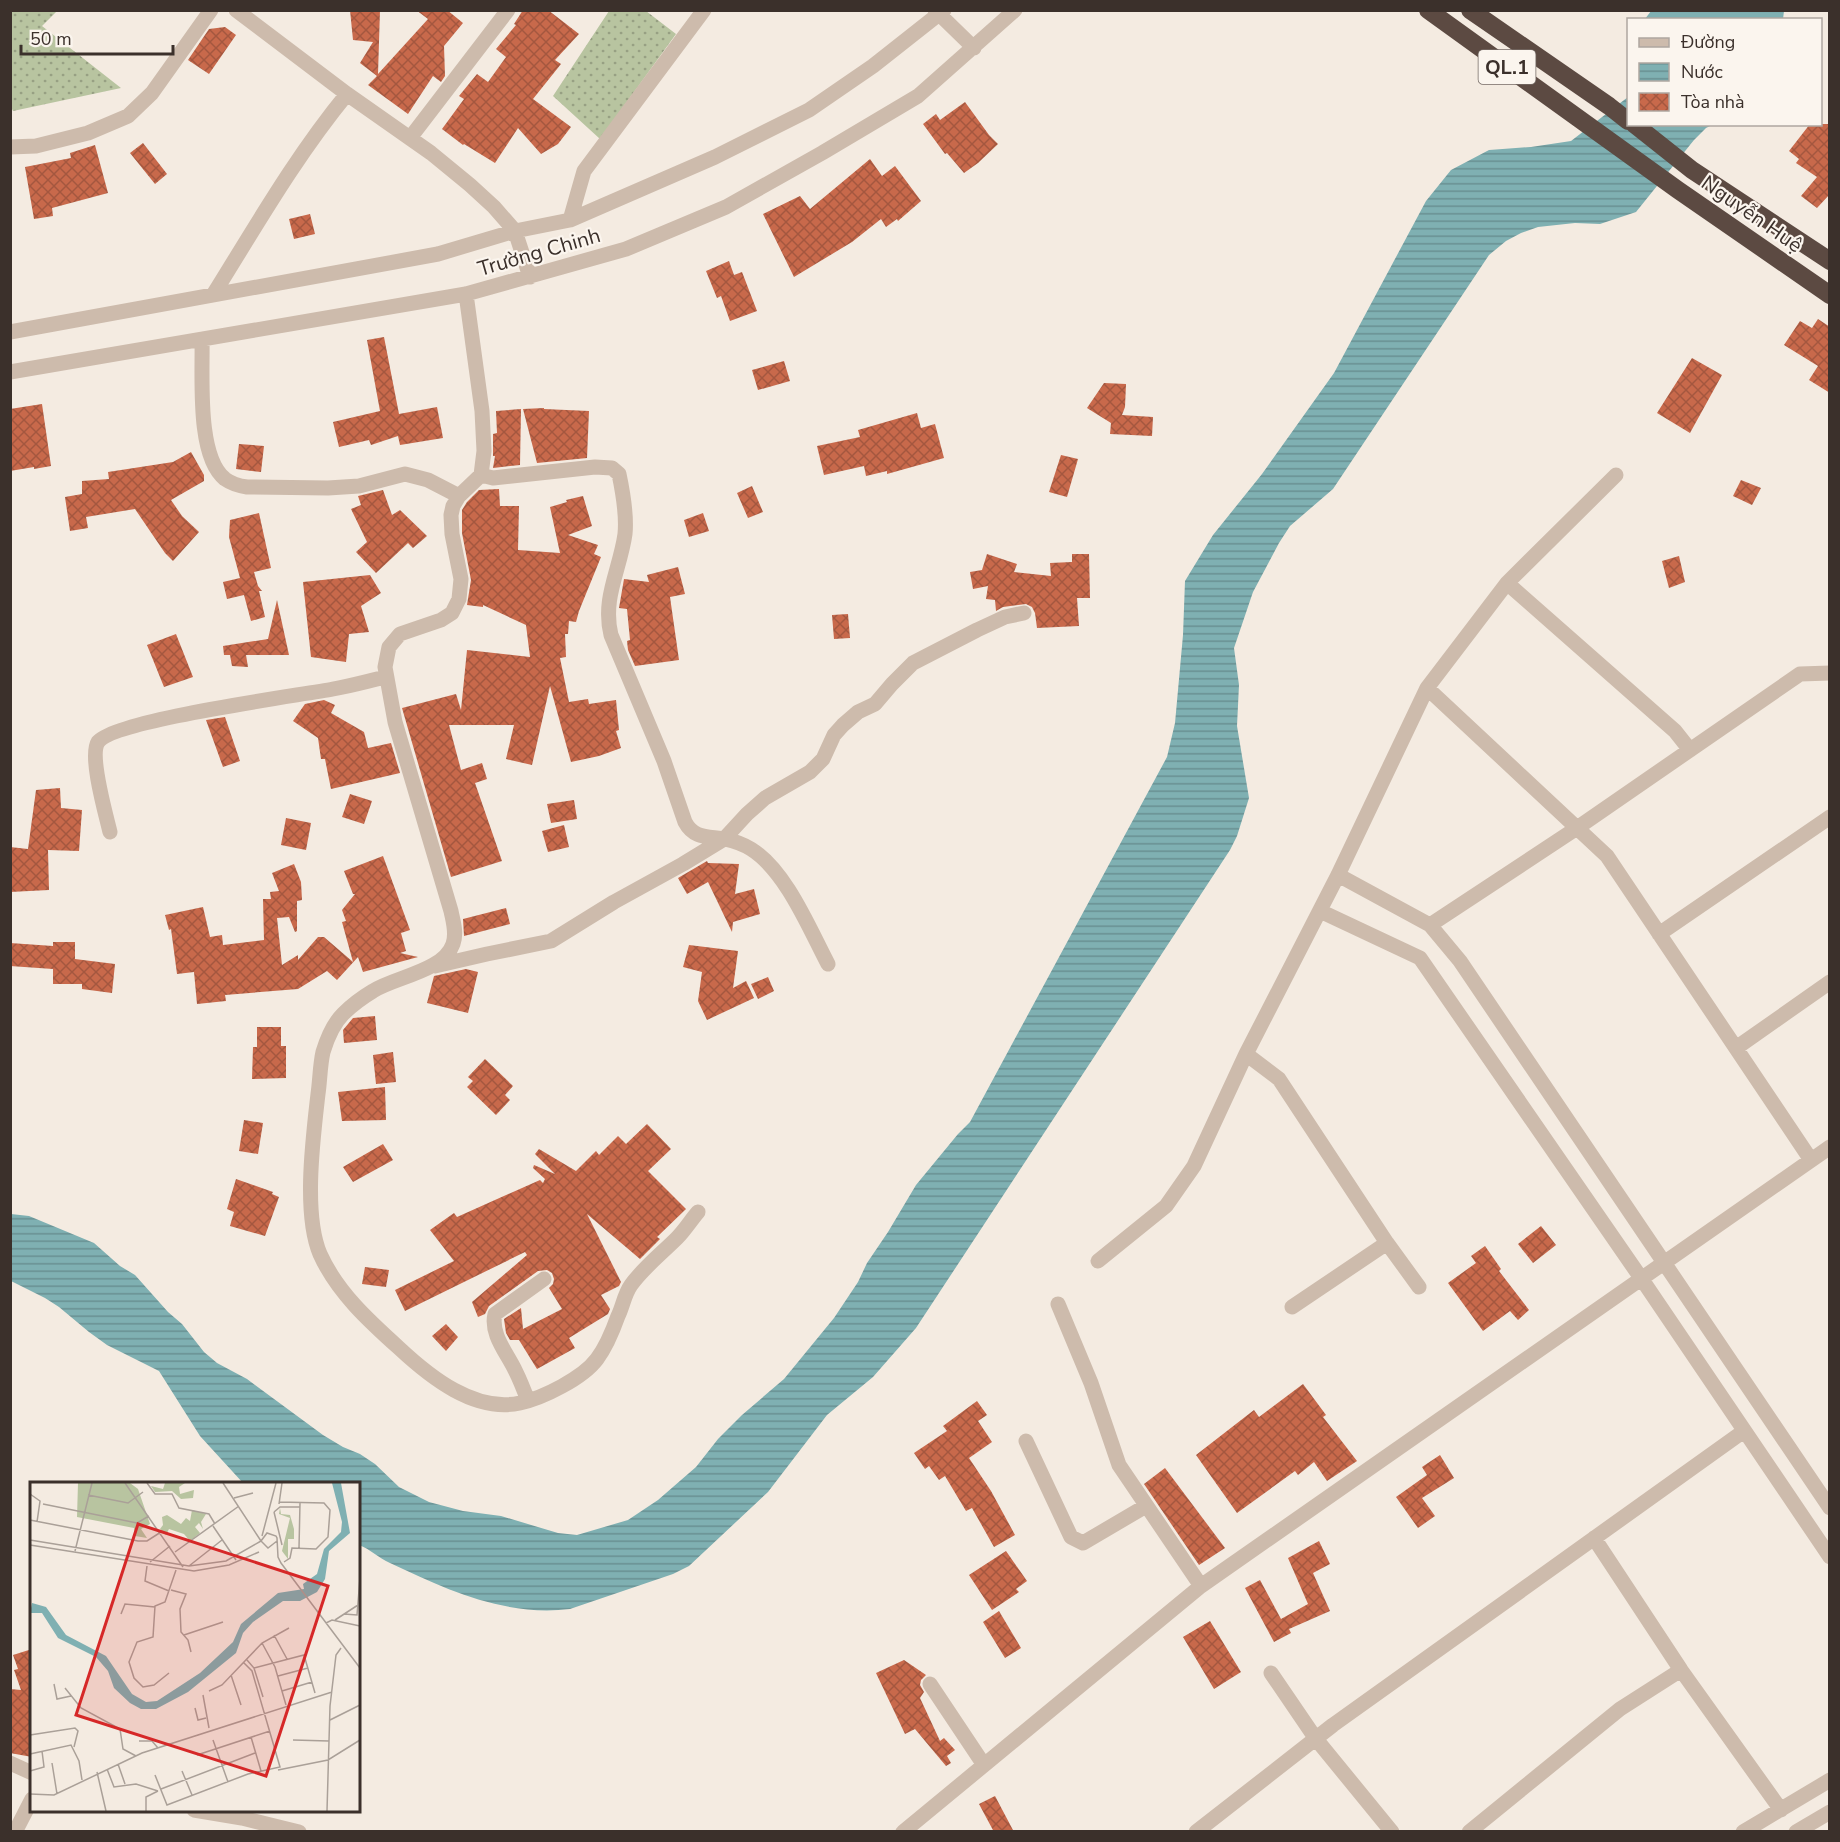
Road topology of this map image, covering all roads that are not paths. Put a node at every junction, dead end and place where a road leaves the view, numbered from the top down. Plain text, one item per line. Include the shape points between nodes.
1 (212, 10) edge
2 (236, 10) edge
3 (508, 10) edge
4 (704, 10) edge
5 (1015, 10) edge
6 (1428, 10) edge
7 (1470, 10) edge
8 (940, 12) edge
9 (974, 48) junction
10 (347, 94) junction
11 (1627, 120) edge
12 (1637, 126) edge
13 (410, 138) junction
14 (10, 147) edge
15 (570, 220) junction
16 (515, 231) junction
17 (1830, 261) edge
18 (530, 277) junction
19 (466, 294) junction
20 (213, 295) junction
21 (1830, 295) edge
22 (10, 332) edge
23 (202, 339) junction
24 (10, 372) edge
25 (1616, 475) dead end
26 (481, 476) junction
27 (459, 496) junction
28 (1507, 583) junction
29 (1024, 613) dead end
30 (1830, 673) edge
31 (386, 677) junction
32 (1427, 688) junction
33 (1690, 750) junction
34 (1830, 817) edge
35 (1577, 828) junction
36 (110, 832) dead end
37 (724, 839) junction
38 (1338, 875) junction
39 (1320, 911) junction
40 (1430, 925) junction
41 (1659, 934) junction
42 (828, 964) dead end
43 (430, 967) junction
44 (1830, 982) edge
45 (1736, 1048) junction
46 (1246, 1054) junction
47 (1830, 1147) edge
48 (1811, 1160) junction
49 (698, 1212) dead end
50 (1387, 1243) junction
51 (1098, 1261) dead end
52 (1663, 1263) junction
53 (1641, 1278) junction
54 (544, 1279) dead end
55 (1419, 1287) dead end
56 (1058, 1304) dead end
57 (1292, 1307) dead end
58 (528, 1401) junction
59 (1744, 1431) junction
60 (1026, 1441) dead end
61 (1146, 1506) junction
62 (1830, 1508) edge
63 (1594, 1538) junction
64 (1830, 1557) edge
65 (1201, 1586) junction
66 (1681, 1670) junction
67 (1271, 1673) dead end
68 (930, 1684) dead end
69 (1316, 1739) junction
70 (10, 1763) edge
71 (984, 1765) junction
72 (30, 1772) edge
73 (1830, 1780) edge
74 (30, 1803) edge
75 (1781, 1810) junction
76 (206, 1812) edge
77 (1830, 1812) edge
78 (15, 1832) edge
79 (299, 1832) edge
80 (903, 1832) edge
81 (1196, 1832) edge
82 (1392, 1832) edge
83 (1469, 1832) edge
84 (1743, 1832) edge
85 (1796, 1832) edge

1 - 14 street via 152,93 128,116 71,138
2 - 10 street
3 - 13 street
4 - 15 street via 584,171
5 - 9 street, Trường Chinh
6 - 21 highway, Nguyễn Huệ / QL.1
7 - 11 highway, QL.1
8 - 9 street
8 - 15 street, Trường Chinh via 873,66 809,110 715,157
9 - 18 street, Trường Chinh via 918,96 726,207 626,249
10 - 13 street
10 - 20 street via 272,200
12 - 17 highway, Nguyễn Huệ via 1692,170
13 - 16 street via 470,185
15 - 16 street, Trường Chinh
16 - 18 street
16 - 20 street, Trường Chinh via 438,254
18 - 19 street, Trường Chinh
19 - 23 street, Trường Chinh
19 - 26 street via 482,411
20 - 22 street, Trường Chinh
23 - 24 street, Trường Chinh
23 - 27 street via 207,447 215,468 225,479 247,487 328,488 359,486 405,474 428,480
25 - 28 street
26 - 27 street
26 - 37 street via 596,467 612,468 619,474 626,521 609,600 611,635 685,822 699,836
27 - 31 street via 451,515 461,579 459,599 452,613 441,620 400,634 389,647
28 - 32 street
28 - 33 street via 1675,731
29 - 37 street via 1005,617 914,663 875,704 843,725 823,759 810,772 765,798
30 - 33 street via 1800,674
31 - 36 street via 153,720 110,734 98,742 95,752
31 - 43 street via 395,722 451,910 453,945
32 - 35 street
32 - 38 street
33 - 35 street
34 - 41 street
35 - 40 street
35 - 41 street via 1607,856
37 - 42 street via 751,849 783,880
37 - 43 street via 552,941
38 - 39 street
38 - 40 street
39 - 46 street
39 - 53 street via 1420,958
40 - 52 street via 1460,961
41 - 45 street
43 - 58 street via 374,990 342,1015 331,1032 323,1052 314,1135 310,1206 313,1234 331,1275 347,1297 422,1368 455,1390 484,1402 507,1406
44 - 45 street
45 - 48 street
46 - 50 street via 1279,1079
46 - 51 street via 1194,1166 1166,1206
47 - 48 street
48 - 52 street
49 - 58 street via 629,1287 597,1360 562,1386
50 - 55 street
50 - 57 street
52 - 53 street
52 - 62 street
53 - 59 street
53 - 65 street
54 - 58 street via 495,1314 494,1319 498,1339
56 - 61 street via 1119,1465
59 - 63 street
59 - 64 street
60 - 61 street via 1071,1537 1083,1543
61 - 65 street
63 - 66 street
63 - 69 street
65 - 71 street
66 - 75 street
66 - 83 street via 1620,1709
67 - 69 street
68 - 71 street
69 - 81 street
69 - 82 street
70 - 72 street
71 - 80 street
73 - 75 street
74 - 78 street
75 - 84 street
76 - 79 street
77 - 85 street

